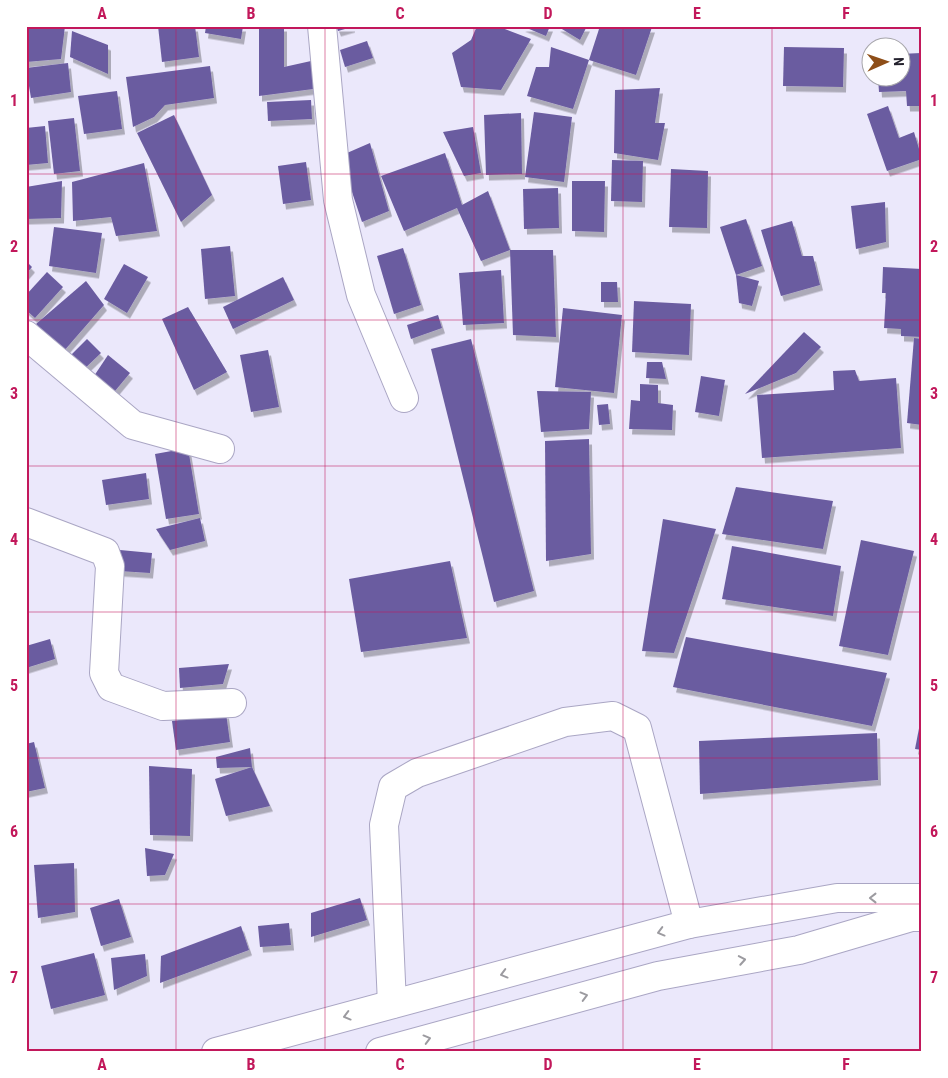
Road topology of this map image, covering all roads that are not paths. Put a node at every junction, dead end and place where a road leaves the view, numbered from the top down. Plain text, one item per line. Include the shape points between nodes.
1 (322, 26) edge
2 (26, 335) edge
3 (404, 398) dead end
4 (220, 449) dead end
5 (26, 522) edge
6 (232, 703) dead end
7 (922, 898) edge
8 (922, 917) edge
9 (690, 924) junction
10 (392, 1004) junction
11 (216, 1052) edge
12 (380, 1052) edge

1 - 3 street via 338,200 362,295
2 - 4 street via 133,425
5 - 6 street via 105,552 110,566 104,673 111,687 163,706
7 -> 9 street via 837,898
12 -> 8 street via 658,976 799,950 911,917
9 -> 10 street
9 - 10 street via 637,728 612,716 564,722 417,773 393,787 384,825
10 -> 11 street

